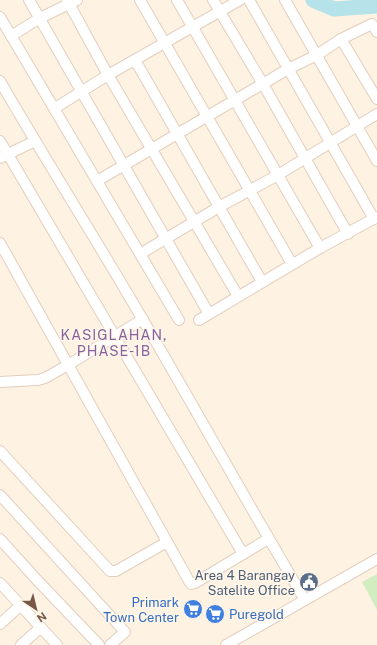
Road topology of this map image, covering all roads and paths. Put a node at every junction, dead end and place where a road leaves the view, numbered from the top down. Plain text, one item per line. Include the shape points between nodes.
1 (29, 0) edge
2 (140, 0) edge
3 (177, 0) edge
4 (213, 0) edge
5 (240, 0) edge
6 (249, 0) edge
7 (285, 0) edge
8 (71, 1) edge
9 (220, 11) junction
10 (0, 16) edge
11 (40, 18) junction
12 (193, 27) junction
13 (377, 32) edge
14 (11, 36) junction
15 (341, 39) junction
16 (164, 44) junction
17 (318, 55) junction
18 (135, 60) junction
19 (288, 69) junction
20 (108, 75) junction
21 (0, 81) edge
22 (263, 84) junction
23 (81, 91) junction
24 (377, 99) edge
25 (235, 100) junction
26 (55, 108) junction
27 (377, 114) edge
28 (207, 116) junction
29 (358, 126) junction
30 (177, 134) junction
31 (35, 140) junction
32 (0, 141) edge
33 (330, 143) junction
34 (152, 148) junction
35 (4, 156) edge
36 (306, 158) junction
37 (377, 161) edge
38 (124, 165) junction
39 (278, 175) junction
40 (97, 180) junction
41 (250, 191) junction
42 (219, 207) junction
43 (375, 218) edge
44 (194, 222) junction
45 (348, 234) junction
46 (166, 238) junction
47 (0, 243) edge
48 (320, 248) junction
49 (140, 254) junction
50 (4, 258) edge
51 (292, 264) junction
52 (262, 282) junction
53 (238, 296) junction
54 (210, 314) junction
55 (143, 319) junction
56 (179, 320) dead end
57 (199, 320) dead end
58 (115, 336) junction
59 (68, 366) junction
60 (0, 382) edge
61 (0, 452) edge
62 (0, 495) edge
63 (0, 539) edge
64 (268, 539) junction
65 (166, 542) junction
66 (243, 554) junction
67 (377, 560) edge
68 (1, 586) edge
69 (305, 600) junction
70 (21, 605) junction
71 (0, 624) edge
72 (41, 627) junction
73 (21, 645) edge
74 (57, 645) edge
75 (99, 645) edge
76 (110, 645) edge
77 (226, 645) edge

1 - 11 street
2 - 16 street
3 - 12 street
4 - 9 street
5 - 9 street
6 - 19 street
7 - 17 street
8 - 11 street
8 - 20 street
9 - 12 street
9 - 22 street
10 - 14 street
11 - 14 street
11 - 23 street
12 - 16 street
12 - 25 street
13 - 15 street via 372,24
14 - 26 street
15 - 17 street
15 - 24 street
16 - 18 street
16 - 28 street
17 - 19 street
17 - 29 street
18 - 20 street
18 - 30 street
19 - 22 street
19 - 33 street
20 - 23 street
20 - 34 street
21 - 31 street
22 - 25 street
22 - 36 street
23 - 26 street
23 - 38 street
25 - 28 street
25 - 39 street
26 - 40 street
27 - 29 street
28 - 30 street
28 - 41 street
29 - 33 street
29 - 37 street
30 - 34 street
30 - 42 street
31 - 35 street
31 - 55 street
32 - 35 street
33 - 36 street
33 - 43 street
34 - 38 street
34 - 44 street
35 - 58 street
36 - 39 street
36 - 45 street
38 - 40 street
38 - 46 street
39 - 41 street
39 - 48 street
40 - 49 street
41 - 42 street
41 - 51 street
42 - 44 street
42 - 52 street
43 - 45 street
44 - 46 street
44 - 53 street
45 - 48 street
46 - 49 street
46 - 54 street
47 - 50 street
48 - 51 street
49 - 56 street
50 - 59 street
51 - 52 street
52 - 53 street
53 - 54 street
54 - 57 street
55 - 58 street
55 - 64 street
58 - 59 street
58 - 66 street
59 - 60 street via 42,379
59 - 65 street
61 - 65 street via 110,570 116,572
62 - 76 street via 125,632
63 - 75 street
64 - 66 street
64 - 69 street
65 - 66 street via 191,584
67 - 69 street
68 - 70 street
69 - 77 street
70 - 71 street
70 - 72 street
72 - 73 street
72 - 74 street

